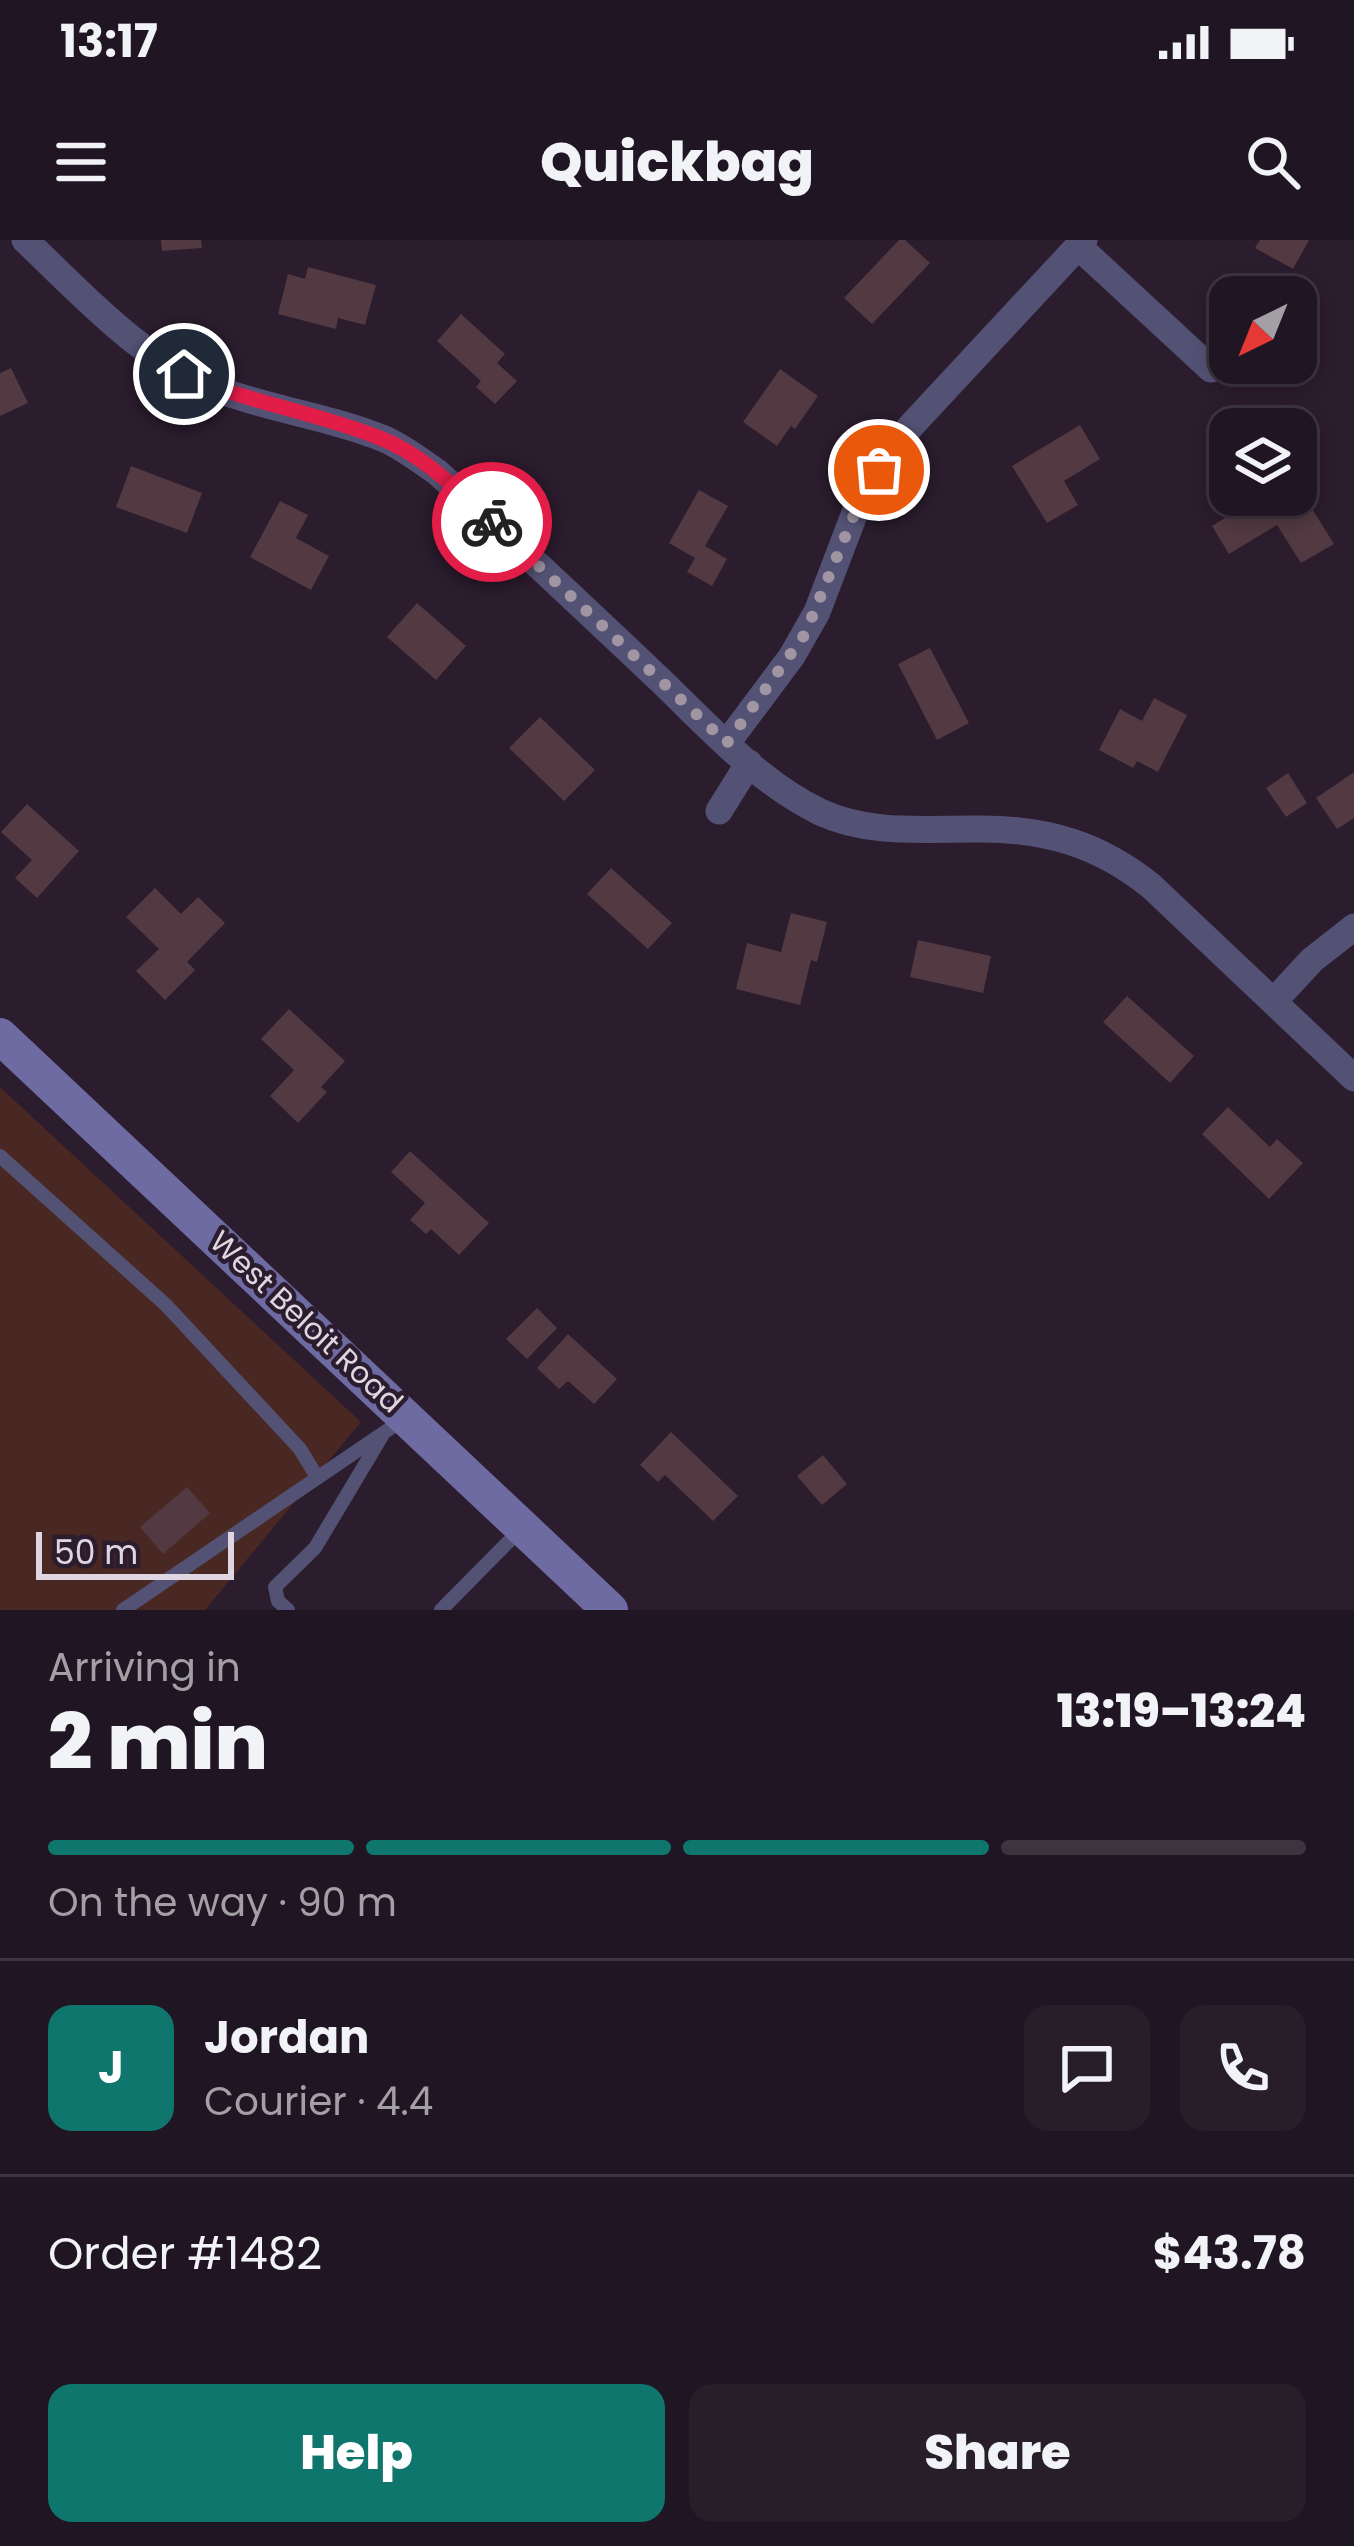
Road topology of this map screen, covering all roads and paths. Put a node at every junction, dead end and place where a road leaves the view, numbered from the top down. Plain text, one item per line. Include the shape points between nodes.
1 (25, 240) edge
2 (1081, 243) edge
3 (1209, 367) edge
4 (727, 743) junction
5 (749, 763) junction
6 (719, 811) dead end
7 (1354, 927) edge
8 (1274, 1001) junction
9 (0, 1036) edge
10 (1354, 1078) edge
11 (0, 1156) edge
12 (395, 1425) junction
13 (317, 1477) junction
14 (523, 1528) junction
15 (123, 1610) edge
16 (288, 1610) edge
17 (441, 1610) edge
18 (610, 1610) edge

1 - 4 street via 148,352 184,374 382,438 437,472
2 - 3 street
2 - 4 street via 879,470 817,612
4 - 5 street
5 - 6 street
5 - 8 street via 847,822 1047,833 1083,843 1122,863
7 - 8 street
8 - 10 street
9 - 12 main road, West Beloit Road
11 - 13 lane via 166,1305
12 - 13 lane
12 - 14 main road, West Beloit Road
12 - 16 lane via 315,1547 275,1586
13 - 15 lane
14 - 17 lane
14 - 18 main road, West Beloit Road

